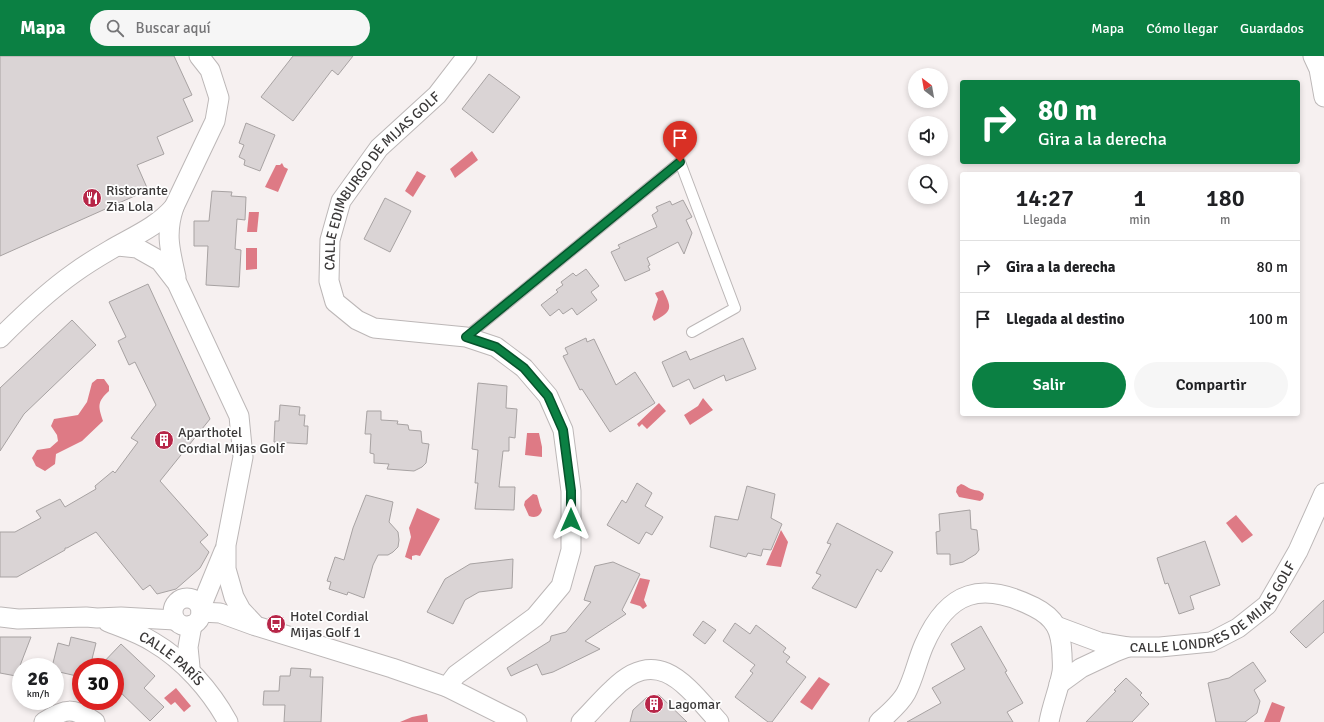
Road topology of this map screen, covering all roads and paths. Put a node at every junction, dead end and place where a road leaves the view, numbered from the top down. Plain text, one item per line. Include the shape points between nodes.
1 (199, 56) edge
2 (467, 56) edge
3 (1313, 56) edge
4 (1324, 98) edge
5 (174, 207) junction
6 (118, 246) junction
7 (177, 283) junction
8 (692, 332) dead end
9 (466, 337) junction
10 (0, 338) edge
11 (1324, 492) edge
12 (226, 545) junction
13 (0, 617) edge
14 (97, 618) junction
15 (190, 618) junction
16 (256, 626) junction
17 (1056, 626) junction
18 (1129, 647) junction
19 (192, 672) junction
20 (1059, 684) junction
21 (447, 687) junction
22 (44, 722) edge
23 (95, 722) edge
24 (228, 722) edge
25 (517, 722) edge
26 (581, 722) edge
27 (719, 722) edge
28 (879, 722) edge
29 (1048, 722) edge

1 - 5 street via 210,70 219,98 215,121
2 - 9 street, CALLE EDIMBURGO DE MIJAS GOLF via 437,95 379,148 341,201 330,240 329,281 335,302 357,320 374,328
3 - 4 street
5 - 6 street via 148,229
5 - 7 street via 168,233
6 - 7 street via 137,248 160,260
6 - 10 street via 73,273
7 - 12 street via 239,416 243,457
8 - 9 lane via 735,308 680,162
9 - 21 street, CALLE EDIMBURGO DE MIJAS GOLF via 496,347 524,368 548,396 563,430 571,491 571,550 561,586 536,617 456,675
11 - 18 street, CALLE LONDRES DE MIJAS GOLF via 1298,551 1268,605 1238,628 1211,642
12 - 15 street
12 - 16 street via 226,569 234,597 241,610
13 - 14 street
14 - 15 street
14 - 19 street, CALLE PARÍS via 153,642
15 - 16 street via 220,613
15 - 19 street via 176,630 177,648
16 - 21 street
17 - 18 street, CALLE LONDRES DE MIJAS GOLF via 1099,642
17 - 20 street via 1060,634 1062,670
17 - 28 street via 1037,608 1005,595 975,593 962,598 940,617 924,645 905,695
18 - 20 street via 1081,668
19 - 24 street, CALLE PARÍS via 222,710
20 - 29 street
21 - 25 street
22 - 23 street via 67,710 79,712
26 - 27 street via 614,688 633,674 650,669 667,672 683,682

